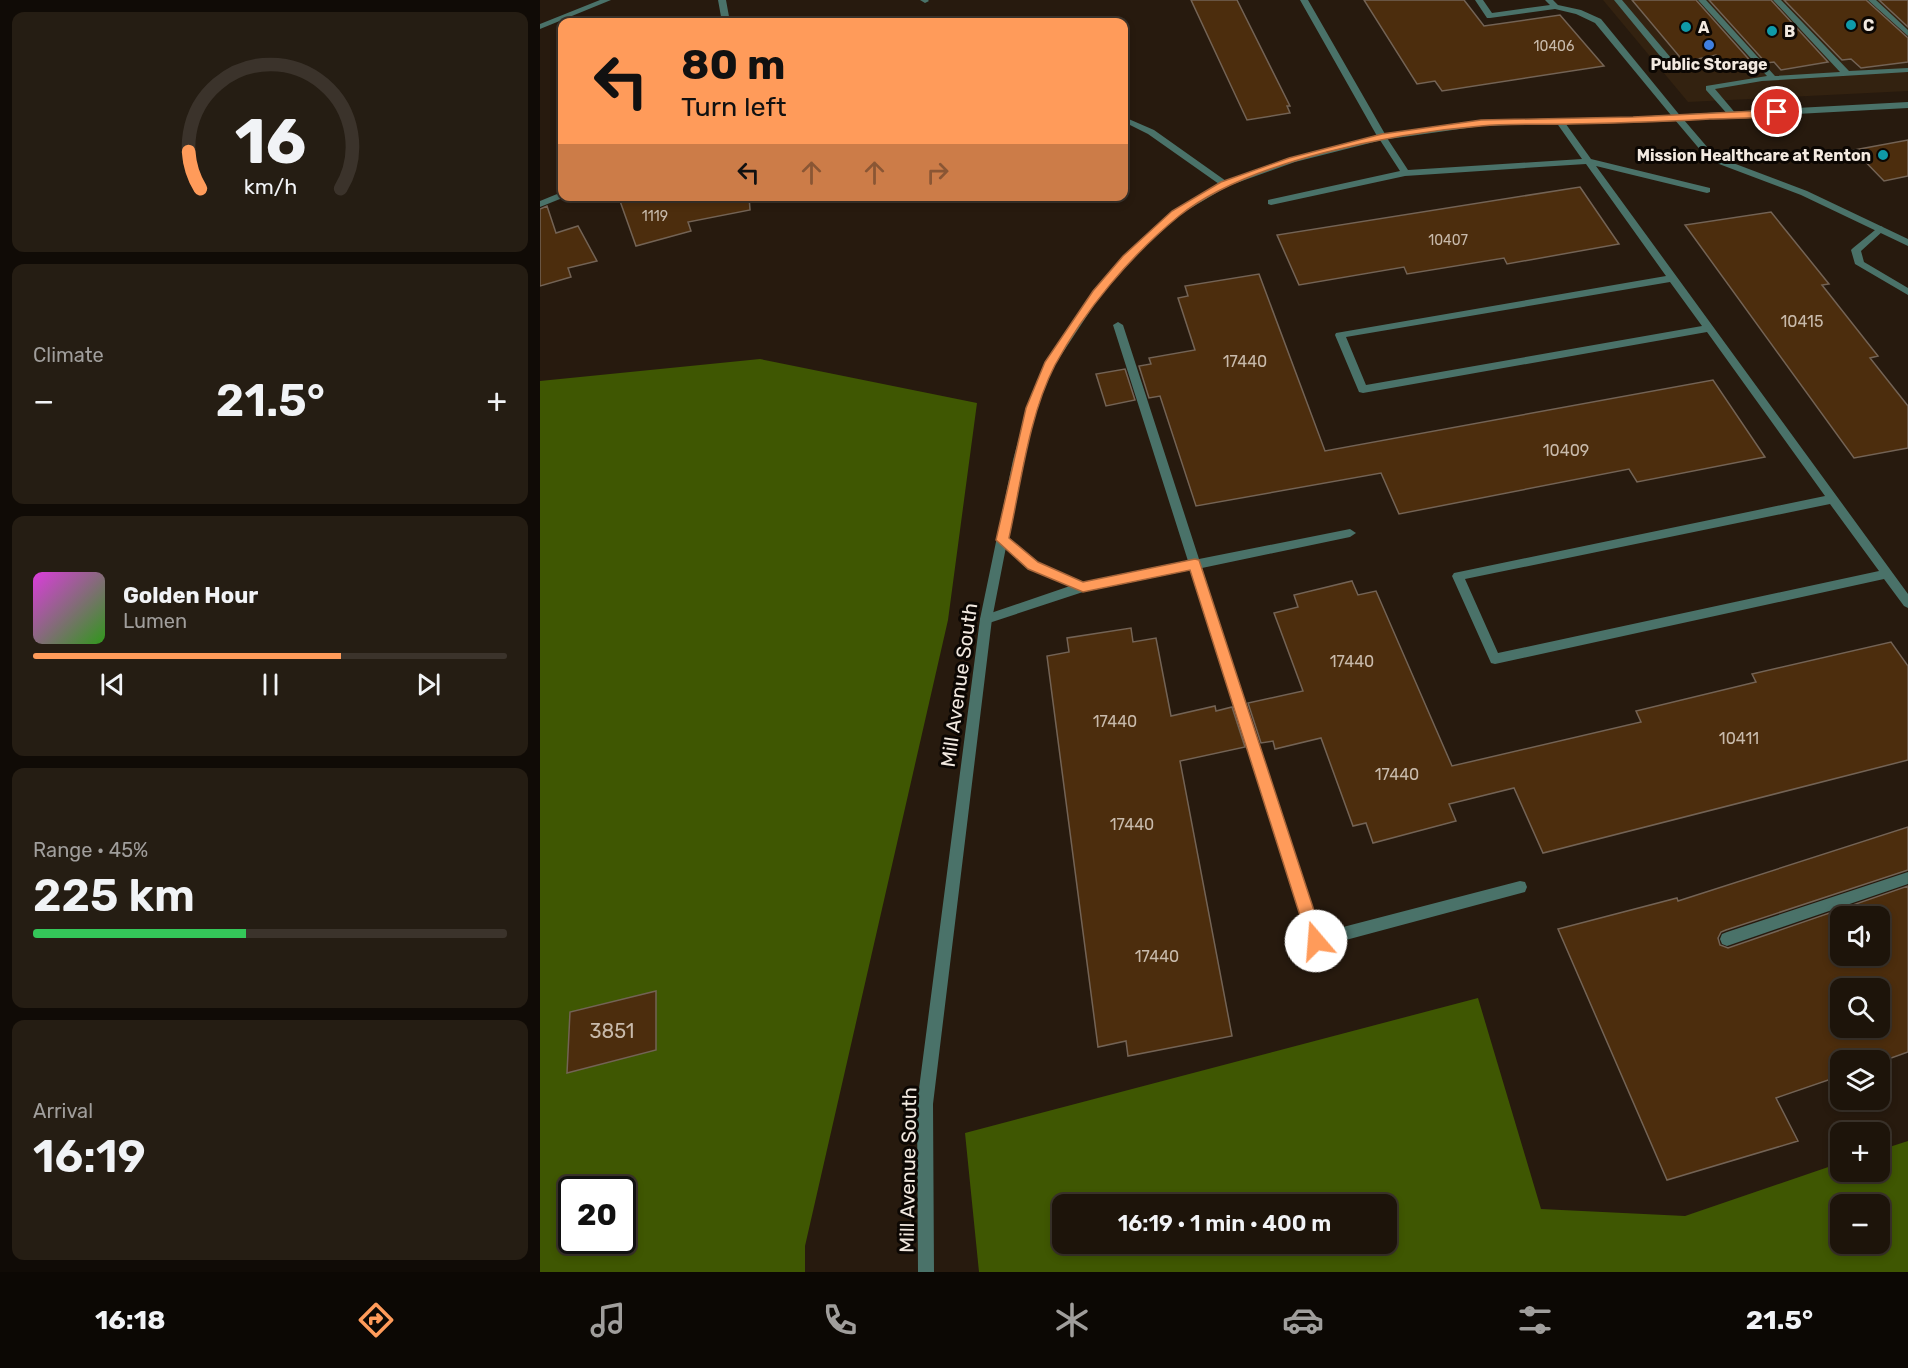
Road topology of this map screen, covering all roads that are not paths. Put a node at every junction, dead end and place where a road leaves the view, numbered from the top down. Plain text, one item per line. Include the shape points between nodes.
1 (607, 0) edge
2 (722, 0) edge
3 (1304, 0) edge
4 (1479, 0) edge
5 (1618, 0) edge
6 (1702, 0) edge
7 (1777, 0) edge
8 (1872, 0) edge
9 (1552, 4) edge
10 (562, 18) edge
11 (725, 18) edge
12 (558, 20) edge
13 (540, 27) edge
14 (1908, 34) edge
15 (1668, 60) dead end
16 (1908, 70) edge
17 (1847, 74) junction
18 (1773, 78) junction
19 (1908, 105) edge
20 (1733, 115) junction
21 (1678, 118) junction
22 (1128, 120) edge
23 (1560, 122) junction
24 (1382, 137) junction
25 (1588, 161) junction
26 (1406, 173) junction
27 (1225, 184) junction
28 (1707, 190) dead end
29 (558, 197) edge
30 (1271, 202) dead end
31 (540, 204) edge
32 (1880, 229) junction
33 (1908, 243) edge
34 (1673, 278) junction
35 (1908, 292) edge
36 (1118, 325) dead end
37 (1709, 328) junction
38 (1833, 499) junction
39 (1350, 533) dead end
40 (1002, 540) junction
41 (1195, 564) junction
42 (1887, 574) junction
43 (1083, 587) junction
44 (1908, 603) edge
45 (986, 619) junction
46 (1908, 878) edge
47 (1520, 887) dead end
48 (1727, 939) dead end
49 (927, 1272) edge

1 - 10 street
2 - 11 street
3 - 24 street
4 - 9 street via 1490,16
5 - 15 street
6 - 18 street
7 - 17 street
8 - 14 street
9 - 21 street via 1598,21
12 - 13 street
16 - 17 street
17 - 18 street
18 - 20 street via 1709,88
19 - 20 street, Mill Avenue South
20 - 21 street, Mill Avenue South
21 - 23 street, Mill Avenue South
21 - 32 street via 1705,150 1722,162 1804,193
22 - 27 street
23 - 24 street, Mill Avenue South via 1481,123
23 - 25 street
24 - 26 street
24 - 27 street, Mill Avenue South via 1292,160
25 - 26 street
25 - 28 street
25 - 34 street
26 - 30 street
27 - 40 street, Mill Avenue South via 1176,213 1127,259 1068,333 1049,365 1032,408
29 - 31 street
32 - 33 street
32 - 35 street via 1856,250 1860,264
34 - 37 street
34 - 37 street via 1340,334 1363,389
36 - 41 street
37 - 38 street
38 - 42 street
38 - 42 street via 1458,576 1495,659
39 - 41 street
40 - 43 street via 1033,565
40 - 45 street, Mill Avenue South
41 - 43 street
41 - 47 street via 1316,941
42 - 44 street
43 - 45 street
45 - 49 street, Mill Avenue South via 925,1104
46 - 48 street

